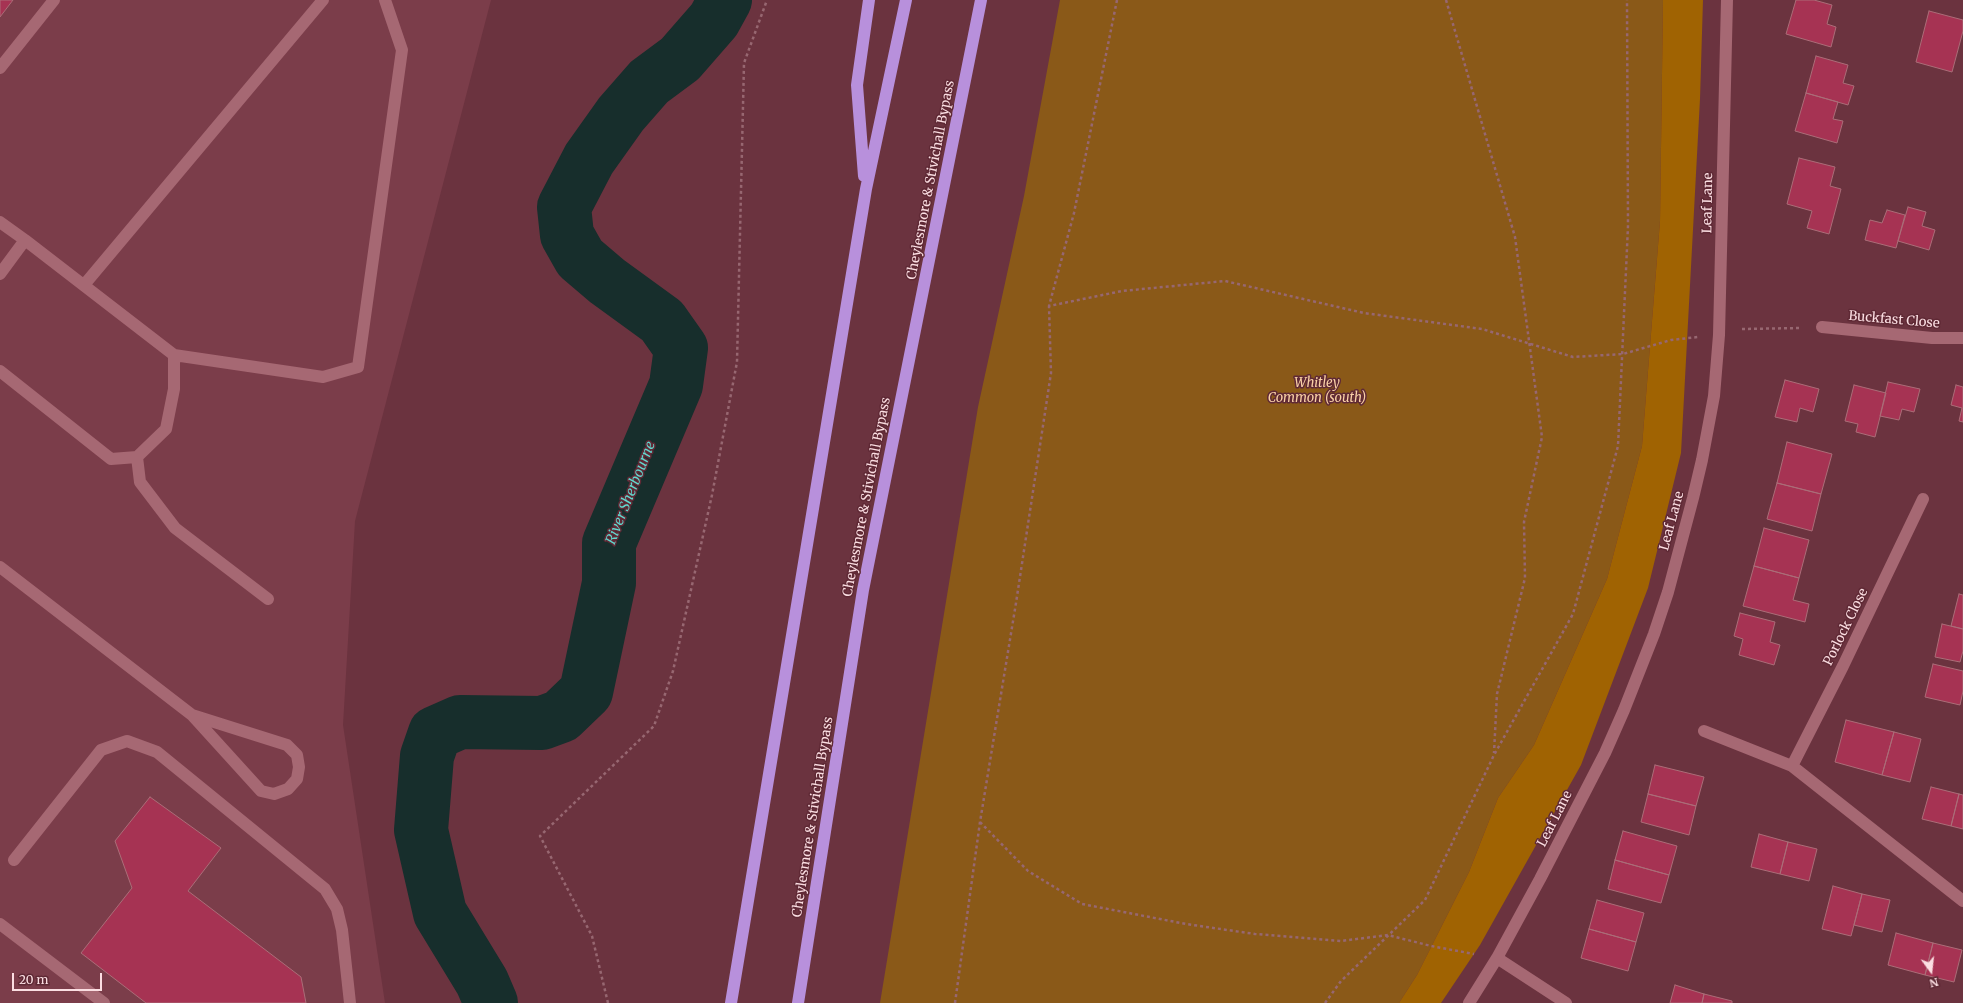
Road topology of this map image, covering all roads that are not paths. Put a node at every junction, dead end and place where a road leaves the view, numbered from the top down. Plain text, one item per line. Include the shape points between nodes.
1 (54, 0) edge
2 (323, 0) edge
3 (385, 0) edge
4 (869, 0) edge
5 (906, 0) edge
6 (981, 0) edge
7 (1727, 0) edge
8 (0, 68) edge
9 (866, 189) junction
10 (0, 222) edge
11 (25, 240) junction
12 (0, 274) edge
13 (84, 285) junction
14 (1822, 327) road end
15 (1963, 338) edge
16 (174, 355) junction
17 (0, 371) edge
18 (137, 457) junction
19 (1923, 499) dead end
20 (0, 566) edge
21 (268, 599) dead end
22 (192, 715) junction
23 (1704, 731) dead end
24 (1792, 766) junction
25 (14, 860) dead end
26 (1963, 901) edge
27 (0, 924) edge
28 (1497, 958) junction
29 (104, 1003) edge
30 (350, 1003) edge
31 (731, 1003) edge
32 (798, 1003) edge
33 (1469, 1003) edge
34 (1566, 1003) edge

1 - 8 street
2 - 13 street
3 - 16 street via 402,50 358,367 323,377
4 - 9 highway via 857,85
5 - 9 highway
6 - 32 highway, Cheylesmore & Stivichall Bypass via 863,590
7 - 28 street, Leaf Lane via 1719,335 1714,396 1702,460 1668,592 1624,710
9 - 31 highway
10 - 11 street
11 - 12 street
11 - 13 street
13 - 16 street
14 - 15 street, Buckfast Close via 1932,338
16 - 18 street via 174,389 166,429
17 - 18 street via 111,459
18 - 21 street via 140,482 175,528
19 - 24 street, Porlock Close
20 - 22 street
22 - 22 street via 288,745 297,755 300,767 297,779 288,789 274,794 261,791
23 - 24 street
24 - 26 street
25 - 30 street via 101,750 127,741 156,752 325,889 337,909 342,930
27 - 29 street
28 - 33 street, Leaf Lane
28 - 34 street

